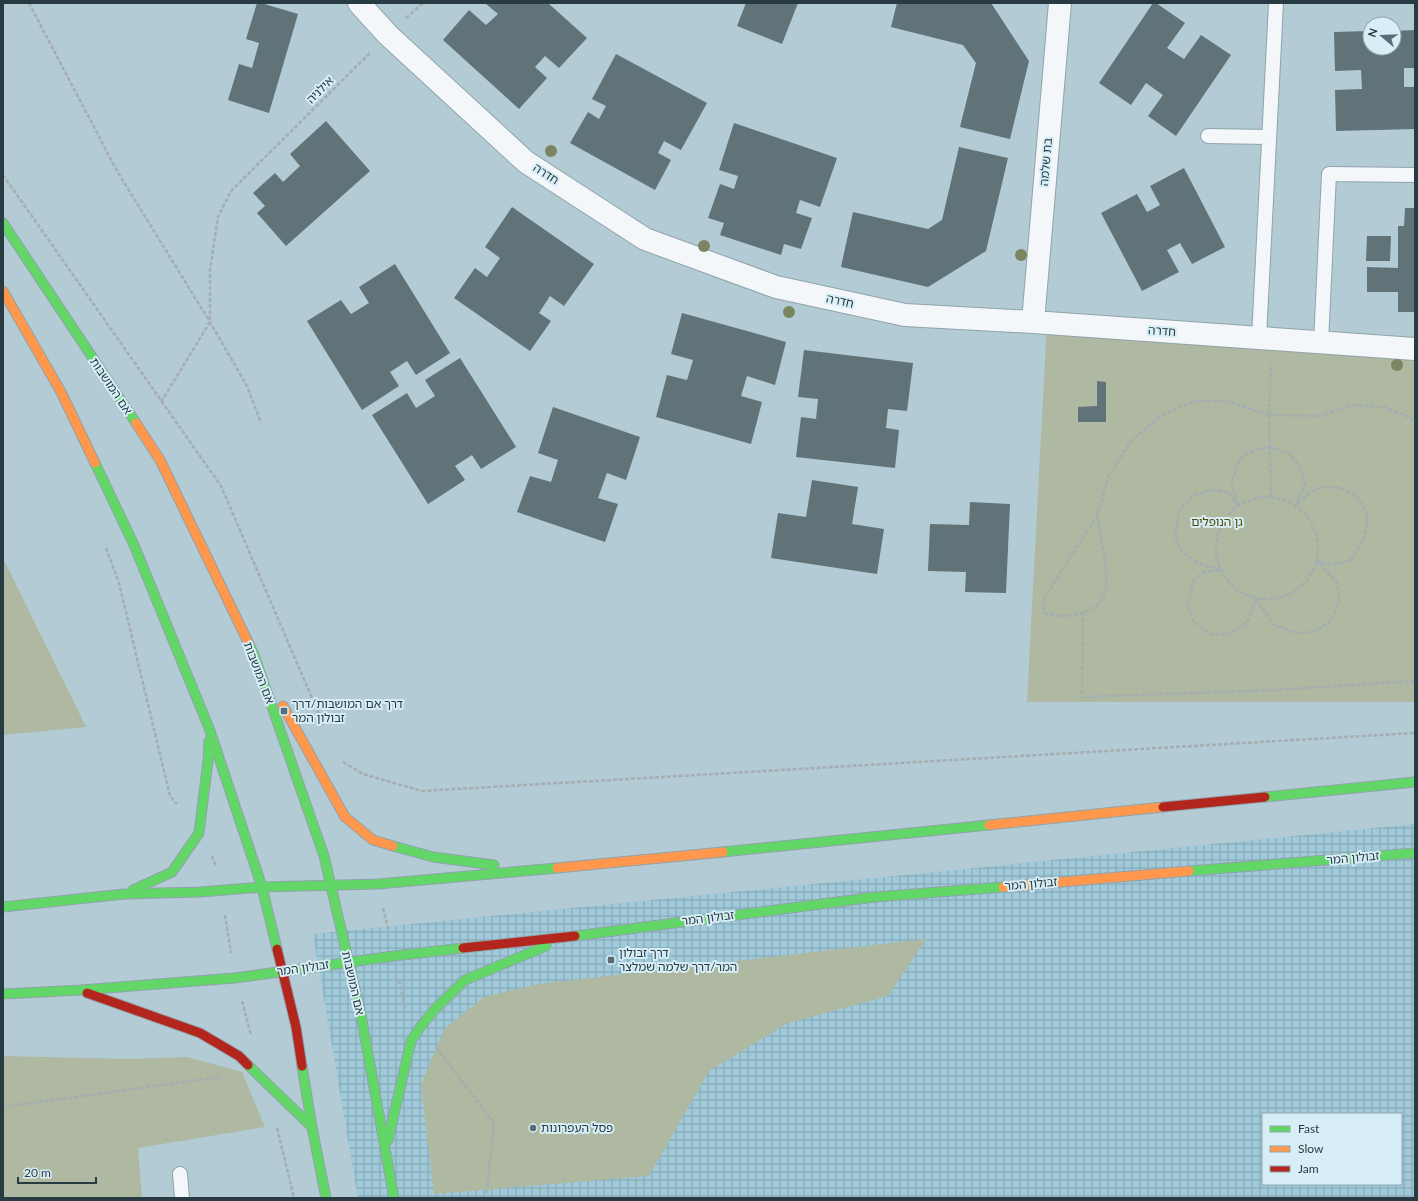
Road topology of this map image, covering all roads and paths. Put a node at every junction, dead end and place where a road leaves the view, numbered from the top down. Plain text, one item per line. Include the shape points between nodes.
1 (29, 3) edge
2 (359, 3) edge
3 (423, 3) edge
4 (1060, 3) edge
5 (1276, 3) edge
6 (388, 35) junction
7 (1208, 136) dead end
8 (1269, 137) junction
9 (1415, 175) edge
10 (3, 223) edge
11 (3, 291) edge
12 (210, 322) junction
13 (1033, 322) junction
14 (1266, 339) junction
15 (1321, 343) junction
16 (1415, 349) edge
17 (162, 402) dead end
18 (1269, 415) junction
19 (1415, 421) edge
20 (261, 423) dead end
21 (1270, 447) junction
22 (1271, 497) junction
23 (1238, 506) junction
24 (1295, 506) junction
25 (1097, 516) junction
26 (105, 546) dead end
27 (1317, 561) junction
28 (1220, 570) junction
29 (1256, 599) junction
30 (1083, 612) junction
31 (254, 655) junction
32 (1415, 681) edge
33 (209, 728) junction
34 (1415, 733) edge
35 (339, 759) dead end
36 (1415, 782) edge
37 (179, 807) dead end
38 (1415, 853) edge
39 (215, 862) dead end
40 (541, 870) junction
41 (331, 885) junction
42 (262, 887) junction
43 (221, 890) junction
44 (124, 894) junction
45 (3, 907) edge
46 (568, 937) junction
47 (348, 962) junction
48 (283, 971) junction
49 (235, 978) junction
50 (81, 990) junction
51 (3, 994) edge
52 (253, 1040) dead end
53 (220, 1077) dead end
54 (3, 1107) edge
55 (276, 1121) dead end
56 (312, 1127) junction
57 (386, 1149) junction
58 (180, 1174) dead end
59 (182, 1198) edge
60 (294, 1198) edge
61 (326, 1198) edge
62 (394, 1198) edge

1 - 12 path via 117,171
2 - 6 street, חדרה
3 - 6 path, אילניה
4 - 13 street, בת שלמה
5 - 8 lane
6 - 12 path, אילניה via 231,191 218,217 210,269
6 - 13 street, חדרה via 526,162 645,239 776,287 905,316
7 - 8 lane
8 - 14 lane
9 - 15 lane via 1329,174
10 - 31 main road, אם המושבות via 160,460
11 - 33 main road via 61,392 134,545
12 - 17 path
12 - 20 path via 247,386
13 - 14 street, חדרה
14 - 15 street, חדרה
14 - 18 path
15 - 16 street, חדרה
18 - 19 path via 1321,416 1350,405 1384,407
18 - 21 path
18 - 25 path via 1227,400 1194,401 1161,416 1131,441 1108,478
21 - 22 path
21 - 23 path via 1254,450 1240,458 1231,482
21 - 24 path via 1289,453 1300,466 1305,484
22 - 23 path via 1253,499
22 - 24 path via 1288,501
23 - 28 path via 1226,519 1218,535 1216,553
23 - 28 path via 1229,492 1212,490 1193,496 1179,511 1175,537 1183,553 1198,564
24 - 27 path via 1303,511 1314,526 1318,543
24 - 27 path via 1319,488 1339,487 1354,494 1364,506 1367,522 1362,541 1351,560 1332,565
25 - 30 path via 1107,580 1104,596 1096,606
25 - 30 path via 1043,600 1044,613 1060,616 1078,615
26 - 37 path via 119,583 170,796
27 - 29 path via 1310,577 1291,594 1274,599
27 - 29 path via 1337,582 1339,600 1332,620 1314,632 1294,633 1273,624
28 - 29 path via 1240,592
28 - 29 path via 1204,572 1194,580 1188,603 1193,621 1212,634 1232,633 1248,621
30 - 32 path via 1082,697 1275,690
31 - 40 main road via 345,817 373,840 433,857
31 - 41 main road, אם המושבות via 324,856
33 - 42 main road
33 - 44 main road via 208,761 199,833 172,872
34 - 35 path via 422,791 363,774
36 - 40 main road
38 - 46 main road, זבולון המר via 875,897
39 - 43 path
40 - 41 main road via 378,884
41 - 42 main road
41 - 47 main road, אם המושבות
42 - 43 main road
42 - 48 main road
43 - 44 main road
43 - 49 path
44 - 45 main road
46 - 47 main road, זבולון המר
46 - 57 main road via 465,980 436,1008 411,1041
47 - 48 main road, זבולון המר
47 - 57 main road, אם המושבות via 361,1015
48 - 49 main road, זבולון המר
48 - 56 main road via 296,1027
49 - 50 main road, זבולון המר
49 - 52 path
50 - 51 main road, זבולון המר
50 - 56 main road via 200,1033 239,1056
53 - 54 path
55 - 60 path
56 - 61 main road
57 - 62 main road, אם המושבות
58 - 59 lane

